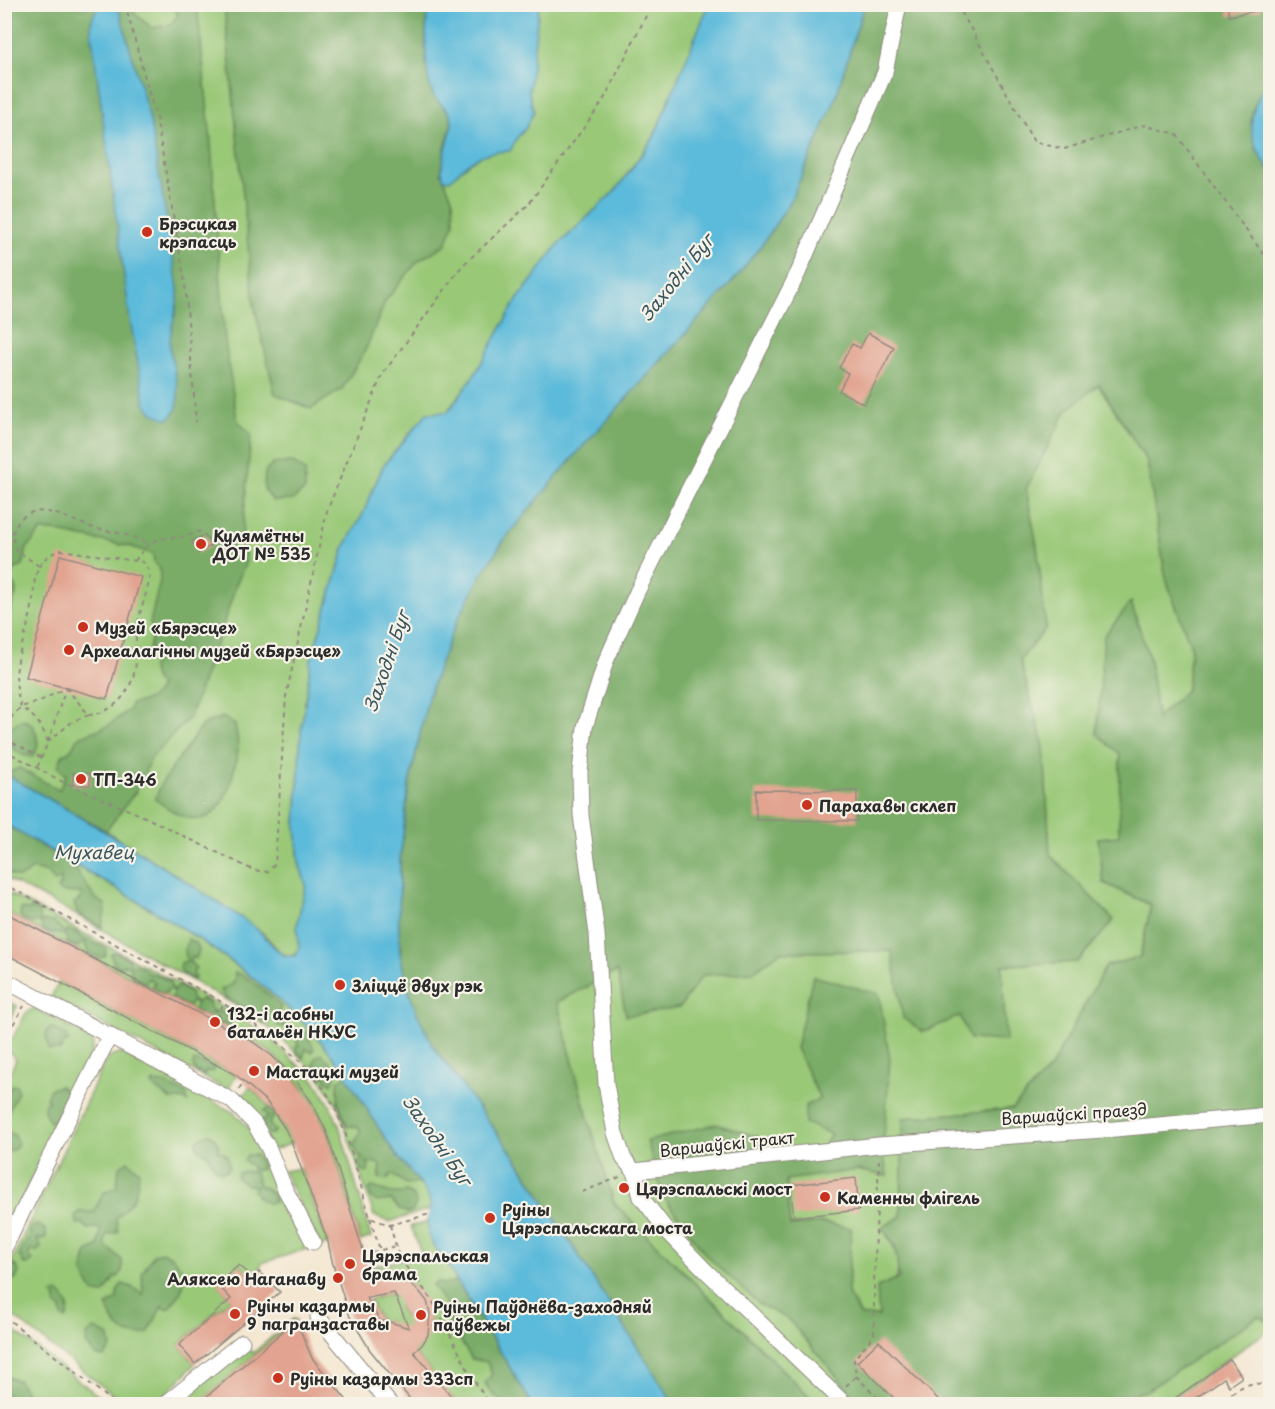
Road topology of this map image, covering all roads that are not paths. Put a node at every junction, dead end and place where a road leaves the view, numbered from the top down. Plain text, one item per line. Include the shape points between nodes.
1 (899, 4) edge
2 (4, 980) edge
3 (110, 1035) junction
4 (1270, 1115) edge
5 (879, 1145) joint
6 (634, 1171) junction
7 (313, 1242) dead end
8 (4, 1249) edge
9 (318, 1317) dead end
10 (242, 1342) dead end
11 (840, 1400) edge
12 (165, 1404) edge
13 (390, 1404) edge

1 - 6 lane via 885,72 798,273 627,614 598,682 585,728 580,794 597,934 606,1084 615,1133 624,1159
2 - 3 lane
3 - 7 lane via 231,1100 254,1123
3 - 8 lane
4 - 5 lane, Варшаўскі праезд
5 - 6 lane, Варшаўскі тракт
6 - 11 lane via 641,1197 668,1232
9 - 13 lane
10 - 12 lane

